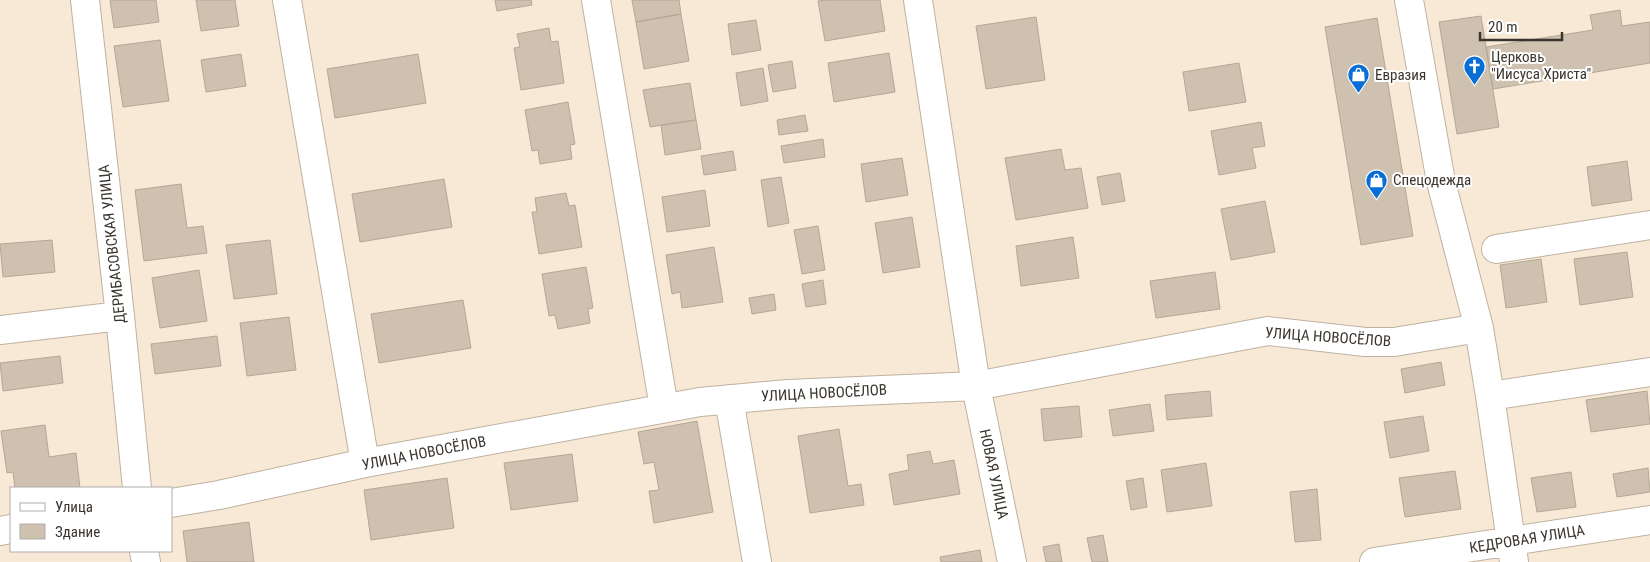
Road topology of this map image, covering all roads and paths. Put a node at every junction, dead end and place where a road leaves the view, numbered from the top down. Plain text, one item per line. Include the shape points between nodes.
1 (85, 0) edge
2 (287, 0) edge
3 (596, 0) edge
4 (918, 0) edge
5 (1409, 0) edge
6 (1650, 225) edge
7 (1496, 249) dead end
8 (120, 316) junction
9 (1479, 328) junction
10 (0, 330) edge
11 (1650, 372) edge
12 (976, 386) junction
13 (1490, 396) junction
14 (729, 399) junction
15 (664, 408) junction
16 (365, 464) junction
17 (137, 487) edge
18 (172, 503) edge
19 (1650, 520) edge
20 (1513, 552) edge
21 (757, 562) edge
22 (1012, 562) edge
23 (1374, 562) edge

1 - 8 street, ДЕРИБАСОВСКАЯ УЛИЦА
2 - 16 street
3 - 15 street
4 - 12 street, НОВАЯ УЛИЦА
5 - 9 street via 1441,182
6 - 7 street
8 - 10 street
8 - 17 street, ДЕРИБАСОВСКАЯ УЛИЦА
9 - 12 street, УЛИЦА НОВОСЁЛОВ via 1394,342 1365,342 1268,331
9 - 13 street
11 - 13 street
12 - 14 street, УЛИЦА НОВОСЁЛОВ
12 - 22 street, НОВАЯ УЛИЦА
13 - 20 street
14 - 15 street, УЛИЦА НОВОСЁЛОВ
14 - 21 street
15 - 16 street, УЛИЦА НОВОСЁЛОВ
16 - 18 street, УЛИЦА НОВОСЁЛОВ
19 - 20 street, КЕДРОВАЯ УЛИЦА
20 - 23 street, КЕДРОВАЯ УЛИЦА

